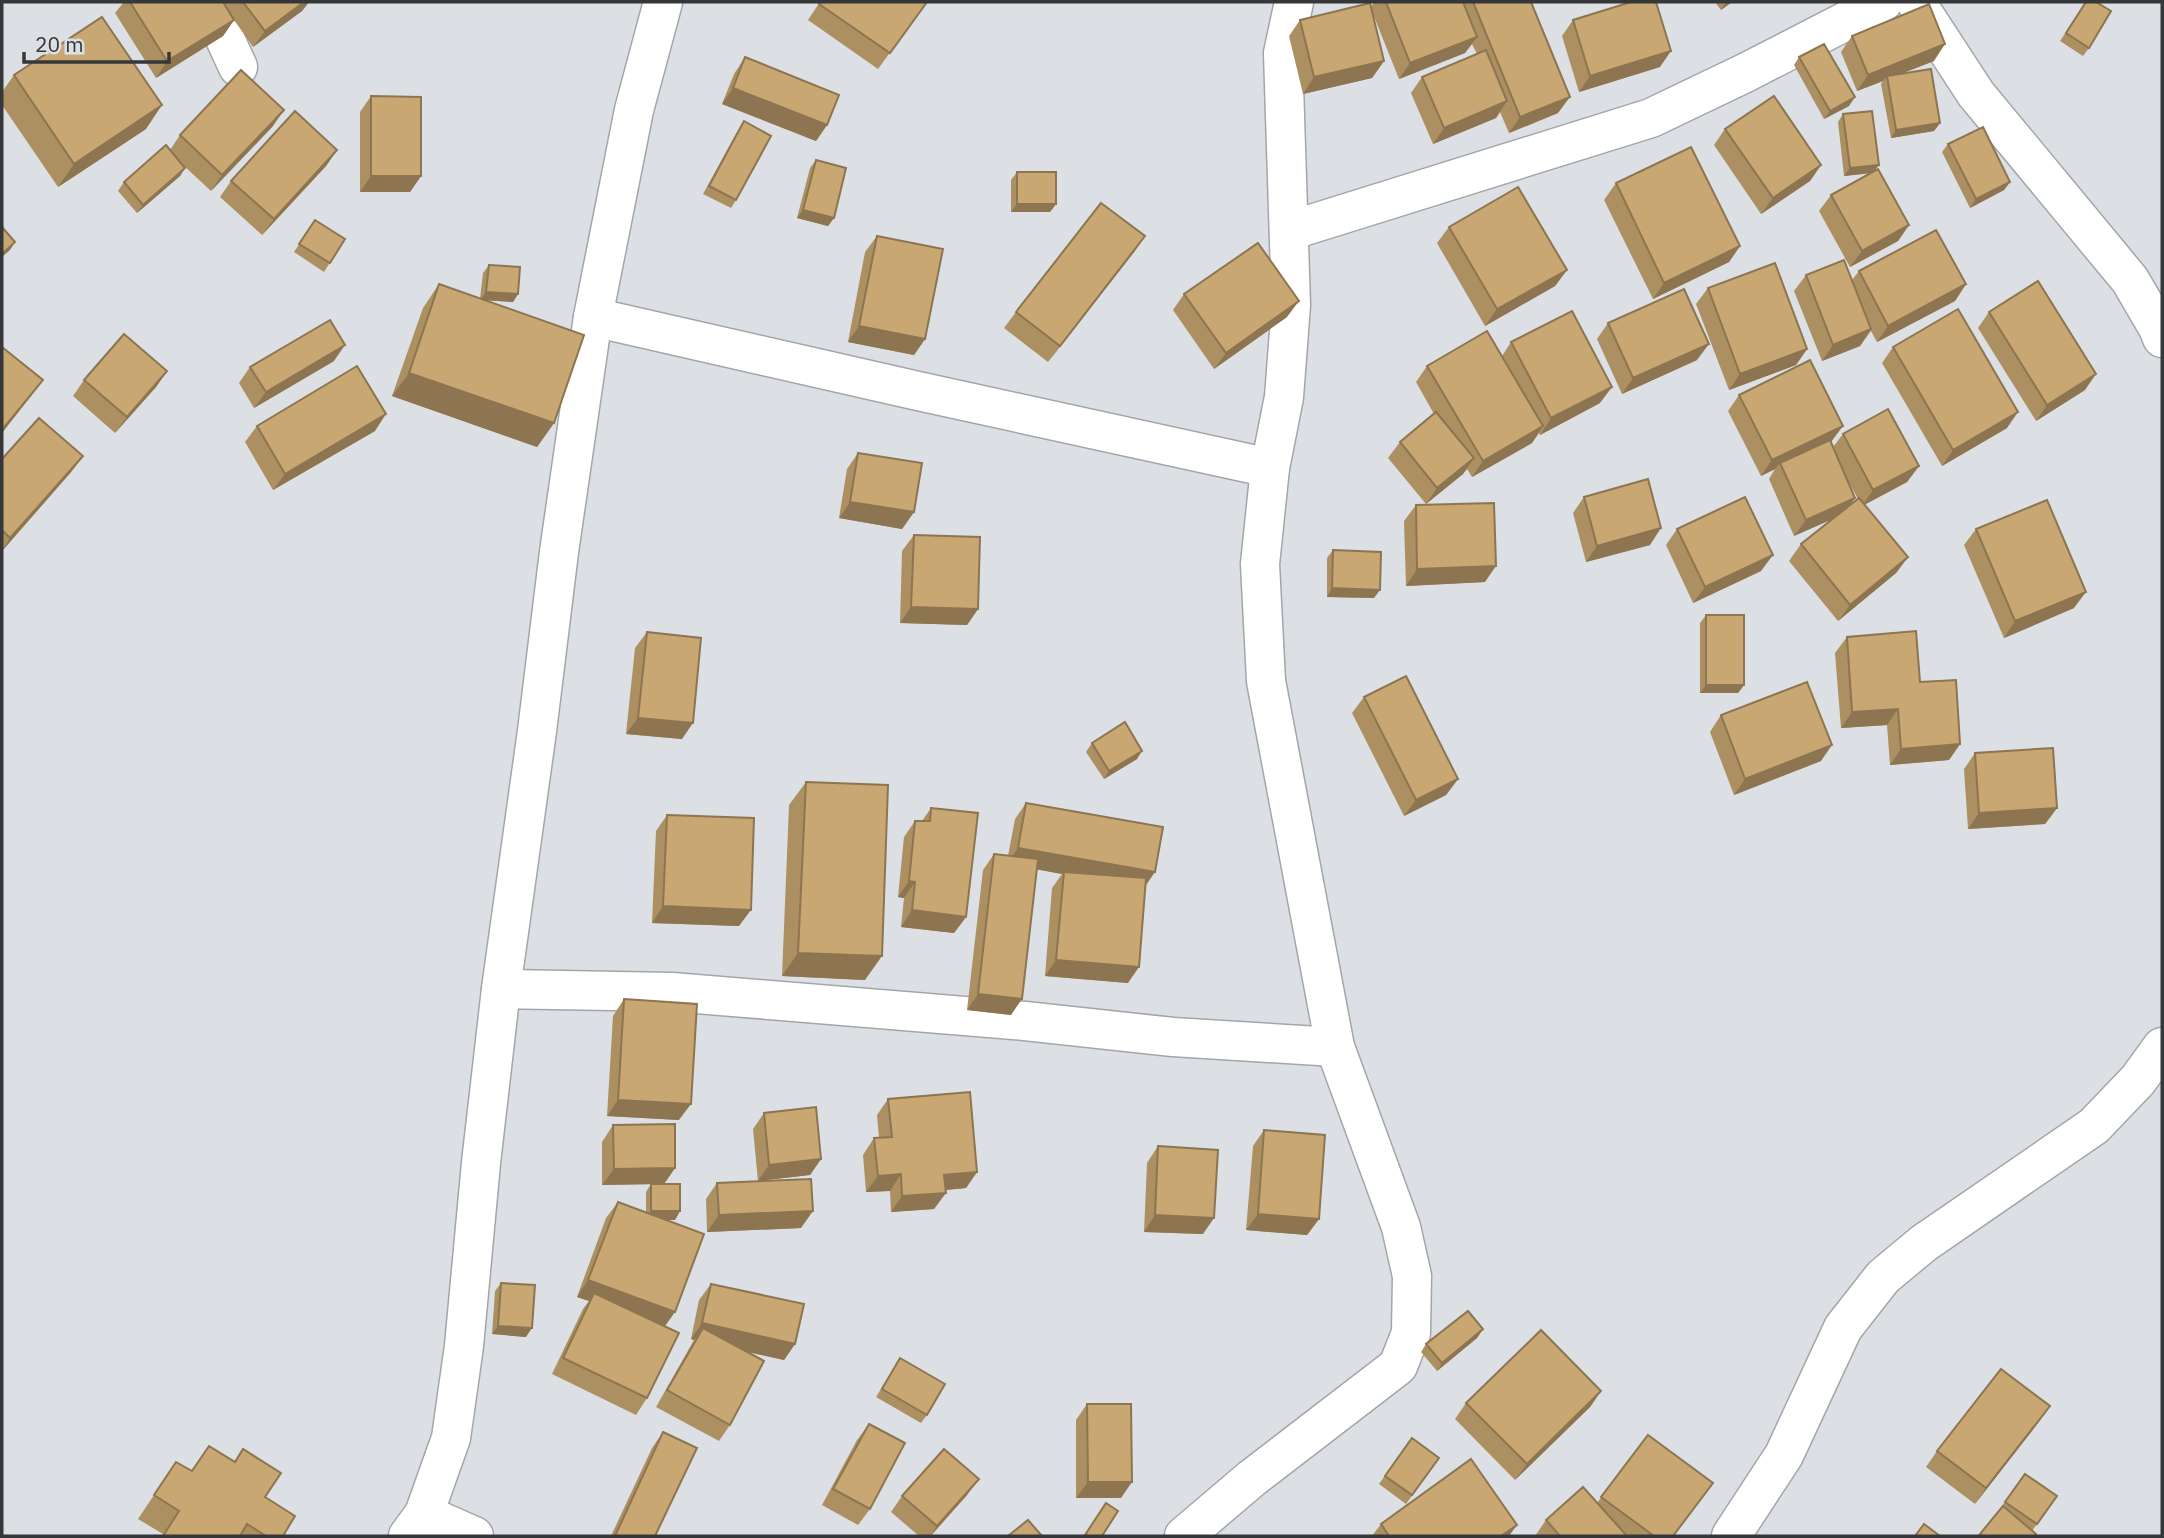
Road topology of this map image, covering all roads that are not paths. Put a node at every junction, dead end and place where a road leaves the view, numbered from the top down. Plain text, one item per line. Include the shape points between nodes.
1 (208, 2) edge
2 (663, 2) edge
3 (1294, 2) edge
4 (1883, 2) edge
5 (1916, 2) edge
6 (238, 67) dead end
7 (1289, 231) junction
8 (593, 317) junction
9 (2162, 338) edge
10 (1270, 468) junction
11 (501, 989) junction
12 (1335, 1047) junction
13 (2162, 1047) edge
14 (416, 1525) edge
15 (474, 1536) edge
16 (1184, 1536) edge
17 (1731, 1536) edge

1 - 6 street
2 - 8 street via 634,110
3 - 7 street via 1283,53
4 - 7 street via 1651,118
5 - 9 street via 1976,94 2130,280
7 - 10 street via 1291,305 1284,397
8 - 10 street
8 - 11 street
10 - 12 street via 1260,564 1266,681
11 - 12 street via 672,992
11 - 14 street via 451,1438
12 - 16 street via 1401,1227 1412,1276 1411,1334 1398,1366
13 - 17 street via 2094,1126 1883,1276 1843,1328 1784,1455
14 - 15 street

